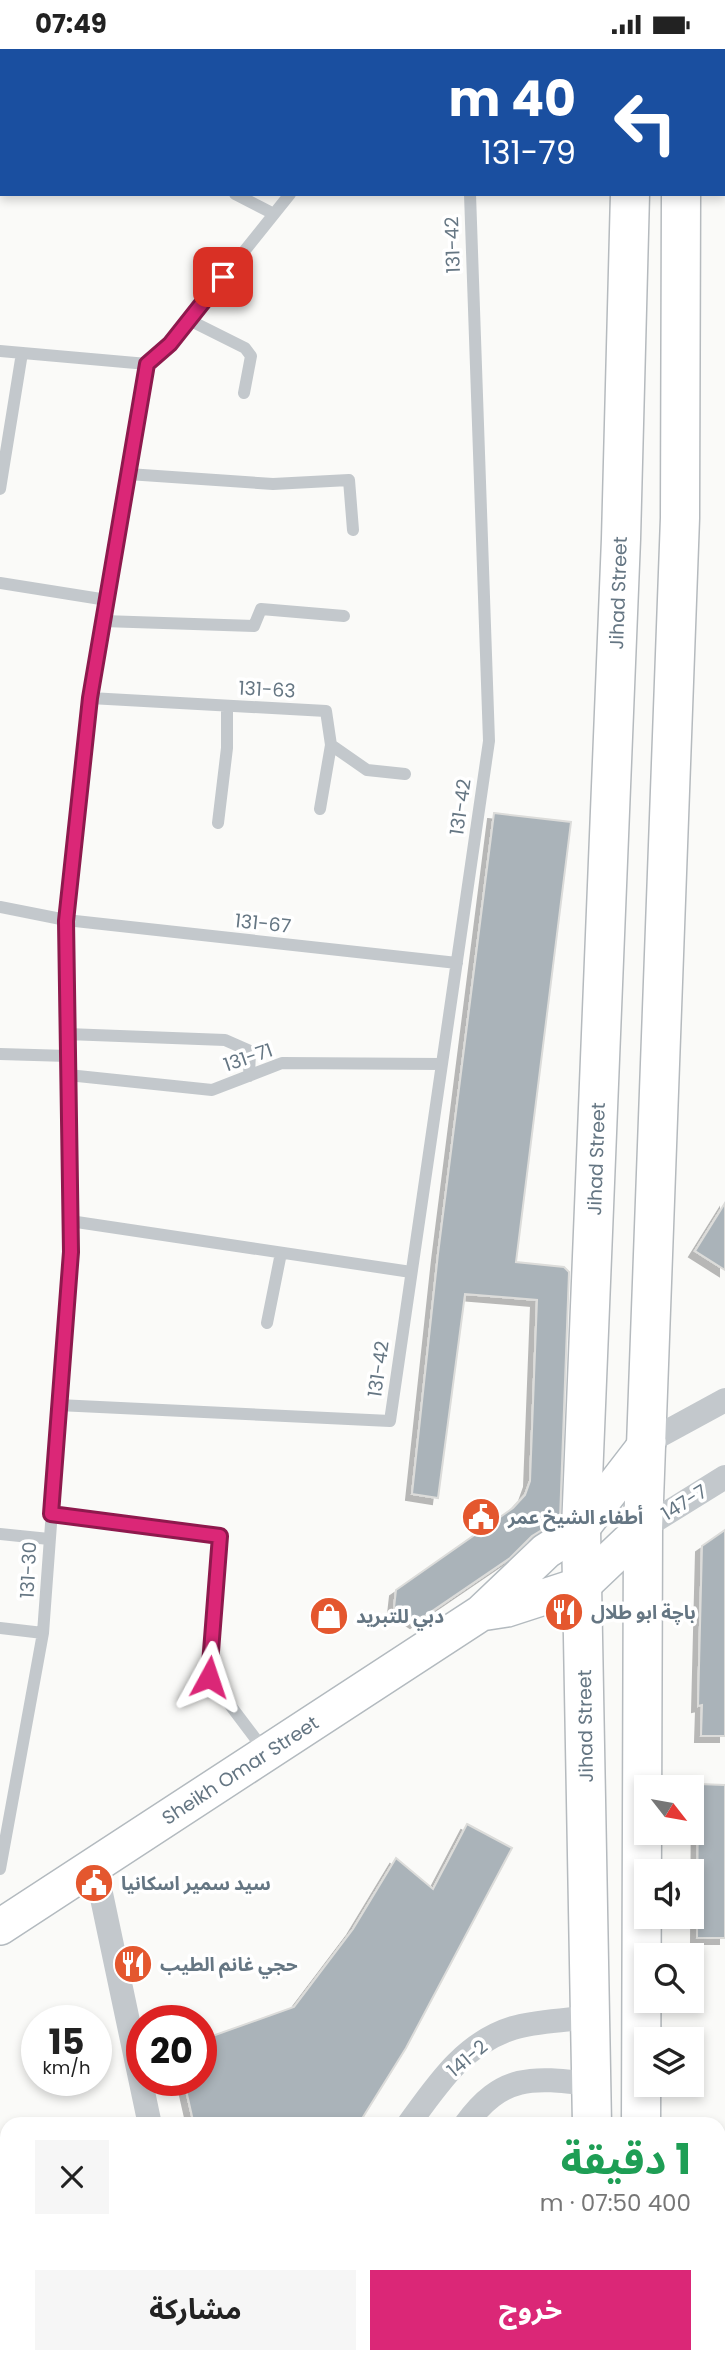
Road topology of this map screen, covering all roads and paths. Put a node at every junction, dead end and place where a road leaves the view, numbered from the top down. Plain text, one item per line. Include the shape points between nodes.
1 (239, 196) edge
2 (288, 196) edge
3 (470, 196) edge
4 (630, 196) edge
5 (681, 196) edge
6 (274, 214) junction
7 (190, 320) junction
8 (0, 351) edge
9 (22, 353) junction
10 (147, 364) junction
11 (244, 393) dead end
12 (128, 474) junction
13 (0, 489) edge
14 (353, 530) dead end
15 (0, 583) edge
16 (107, 600) junction
17 (345, 616) dead end
18 (103, 621) junction
19 (90, 698) junction
20 (227, 706) junction
21 (331, 745) junction
22 (405, 774) dead end
23 (320, 809) dead end
24 (218, 823) dead end
25 (0, 907) edge
26 (66, 921) junction
27 (457, 963) junction
28 (67, 1034) junction
29 (0, 1054) edge
30 (68, 1056) junction
31 (442, 1064) junction
32 (68, 1075) junction
33 (249, 1076) junction
34 (70, 1221) junction
35 (281, 1252) junction
36 (411, 1272) junction
37 (267, 1323) dead end
38 (725, 1400) edge
39 (58, 1405) junction
40 (648, 1442) junction
41 (725, 1477) edge
42 (51, 1514) junction
43 (643, 1528) junction
44 (581, 1529) junction
45 (0, 1534) edge
46 (49, 1539) junction
47 (584, 1584) junction
48 (481, 1613) junction
49 (0, 1629) edge
50 (43, 1633) junction
51 (267, 1753) junction
52 (95, 1865) junction
53 (0, 1869) edge
54 (0, 1927) edge
55 (588, 2017) junction
56 (590, 2084) junction
57 (148, 2117) edge
58 (414, 2117) edge
59 (471, 2117) edge
60 (592, 2117) edge
61 (641, 2117) edge

1 - 6 lane
2 - 6 lane
3 - 27 lane, 131-42 via 489,741
4 - 44 main road, Jihad Street via 621,539
5 - 40 main road via 680,518
6 - 7 lane
7 - 10 lane
7 - 11 lane via 245,348 251,356
8 - 9 lane
9 - 10 lane
9 - 13 lane
10 - 12 lane, 131-30
12 - 14 lane via 273,484 349,479
12 - 16 lane, 131-30
15 - 16 lane
16 - 18 lane, 131-30
17 - 18 lane via 261,610 254,626
18 - 19 lane, 131-30
19 - 20 lane, 131-63
19 - 26 lane, 131-30
20 - 21 lane, 131-63 via 326,711
20 - 24 lane
21 - 22 lane via 368,770
21 - 23 lane
25 - 26 lane, 131-67
26 - 27 lane, 131-67
26 - 28 lane, 131-30
27 - 31 lane, 131-42
28 - 30 lane, 131-30
28 - 33 lane via 225,1040 250,1051
29 - 30 lane
30 - 32 lane, 131-30
31 - 33 lane, 131-71 via 282,1063
31 - 36 lane, 131-42
32 - 33 lane, 131-71 via 212,1090
32 - 34 lane, 131-30
34 - 35 lane
34 - 39 lane, 131-30
35 - 36 lane
35 - 37 lane
36 - 39 lane, 131-42 via 390,1421
38 - 40 street
39 - 42 lane, 131-30
40 - 43 main road
40 - 44 street, Sheikh Omar Street
41 - 43 street, 147-7
42 - 46 lane, 131-30
42 - 51 lane via 220,1536 209,1677
43 - 47 street, Sheikh Omar Street
43 - 61 main road
44 - 47 main road, Jihad Street
44 - 48 street, Sheikh Omar Street via 546,1551
45 - 46 lane
46 - 50 lane, 131-30
47 - 48 street, Sheikh Omar Street
47 - 55 main road, Jihad Street
48 - 51 street, Sheikh Omar Street
49 - 50 lane
50 - 53 lane, 131-30
51 - 52 street, Sheikh Omar Street
52 - 54 street, Sheikh Omar Street
52 - 57 street
55 - 56 main road, Jihad Street
55 - 58 street, 141-2 via 514,2028 479,2044 451,2067
56 - 59 street via 520,2080 495,2090
56 - 60 main road, Jihad Street

